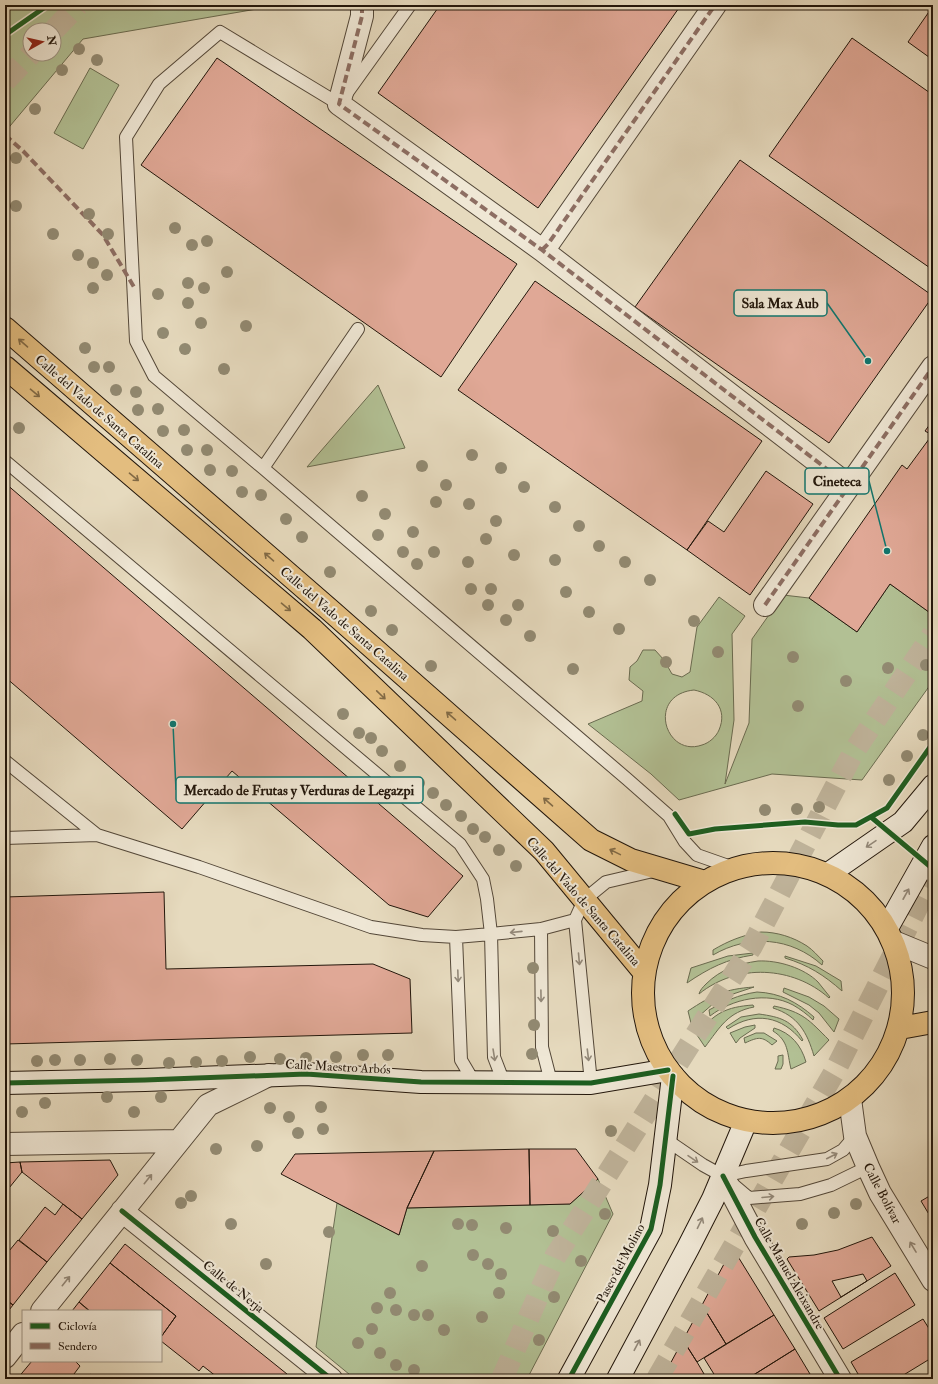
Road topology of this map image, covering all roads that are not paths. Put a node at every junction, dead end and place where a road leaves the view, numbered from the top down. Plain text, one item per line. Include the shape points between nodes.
1 (362, 5) edge
2 (410, 5) edge
3 (715, 5) edge
4 (339, 104) junction
5 (542, 250) junction
6 (5, 328) edge
7 (358, 329) dead end
8 (5, 367) edge
9 (933, 367) edge
10 (5, 461) edge
11 (263, 468) junction
12 (849, 486) junction
13 (765, 606) dead end
14 (5, 761) edge
15 (933, 786) edge
16 (97, 835) junction
17 (5, 838) edge
18 (933, 846) edge
19 (734, 868) junction
20 (662, 869) junction
21 (828, 874) junction
22 (705, 882) junction
23 (584, 900) junction
24 (575, 920) junction
25 (541, 929) junction
26 (491, 934) junction
27 (890, 935) junction
28 (456, 937) junction
29 (933, 958) edge
30 (644, 972) junction
31 (933, 1022) edge
32 (900, 1028) junction
33 (671, 1073) junction
34 (269, 1075) junction
35 (474, 1082) junction
36 (550, 1082) junction
37 (5, 1083) edge
38 (504, 1083) junction
39 (591, 1083) junction
40 (850, 1098) junction
41 (746, 1121) junction
42 (855, 1136) junction
43 (665, 1139) junction
44 (178, 1141) junction
45 (5, 1144) edge
46 (868, 1167) junction
47 (723, 1176) junction
48 (122, 1211) junction
49 (933, 1280) edge
50 (43, 1310) edge
51 (22, 1335) edge
52 (5, 1357) edge
53 (328, 1378) edge
54 (569, 1379) edge
55 (618, 1379) edge
56 (840, 1379) edge

1 - 4 street via 362,16
2 - 4 lane
3 - 5 street
4 - 5 street
4 - 11 lane via 220,32 160,84 126,137 136,341 154,376
5 - 12 street
20 -> 6 main road, Calle del Vado de Santa Catalina via 631,860 591,840
7 - 11 lane
8 -> 23 main road, Calle del Vado de Santa Catalina via 312,629 544,851
9 - 12 street
10 - 26 lane via 460,844 483,879
11 - 19 lane via 669,816 685,842 697,855
12 - 13 street
14 - 16 lane
15 -> 21 street via 904,822
16 - 17 lane
16 - 28 lane via 371,927
27 -> 18 street
19 - 21 main road via 782,862
19 - 22 main road
20 - 22 main road, Calle del Vado de Santa Catalina
20 - 23 lane via 606,882
21 - 27 main road via 852,888 871,906
22 - 30 main road via 683,899 665,920 652,945
23 - 24 lane
23 - 30 main road, Calle del Vado de Santa Catalina
24 - 25 lane
24 -> 39 lane
25 -> 26 lane
25 -> 36 lane via 542,1048
26 - 28 lane
26 -> 38 lane via 494,1057
27 - 29 street
27 - 32 main road via 901,963 904,984
28 -> 35 lane via 461,1060
30 - 33 main road via 642,992 645,1019 654,1046
31 - 32 main road
32 - 40 main road via 886,1057 869,1081
33 - 39 street, Calle Maestro Arbós
33 - 41 main road via 688,1092 706,1105
33 - 43 street, Paseo del Molino
34 - 35 street, Calle Maestro Arbós via 306,1074 421,1082
34 - 37 street, Calle Maestro Arbós
34 - 44 street via 208,1104
35 - 38 street, Calle Maestro Arbós
36 - 38 street, Calle Maestro Arbós
36 - 39 street, Calle Maestro Arbós
40 - 41 main road via 826,1112 801,1121 773,1124
40 - 42 street, Calle Bolívar
41 - 47 street
42 - 46 street, Calle Bolívar
47 -> 42 lane via 827,1159 843,1150
43 -> 47 lane
43 - 54 street, Paseo del Molino via 660,1186 651,1229
44 - 45 street
48 -> 44 street
47 -> 46 lane via 749,1198 800,1194 831,1185
49 -> 46 street, Calle Bolívar via 880,1193
55 -> 47 street
47 - 56 street, Calle Manuel Aleixandre via 755,1237
50 -> 48 street
48 - 53 street, Calle de Nerja
51 - 52 street

